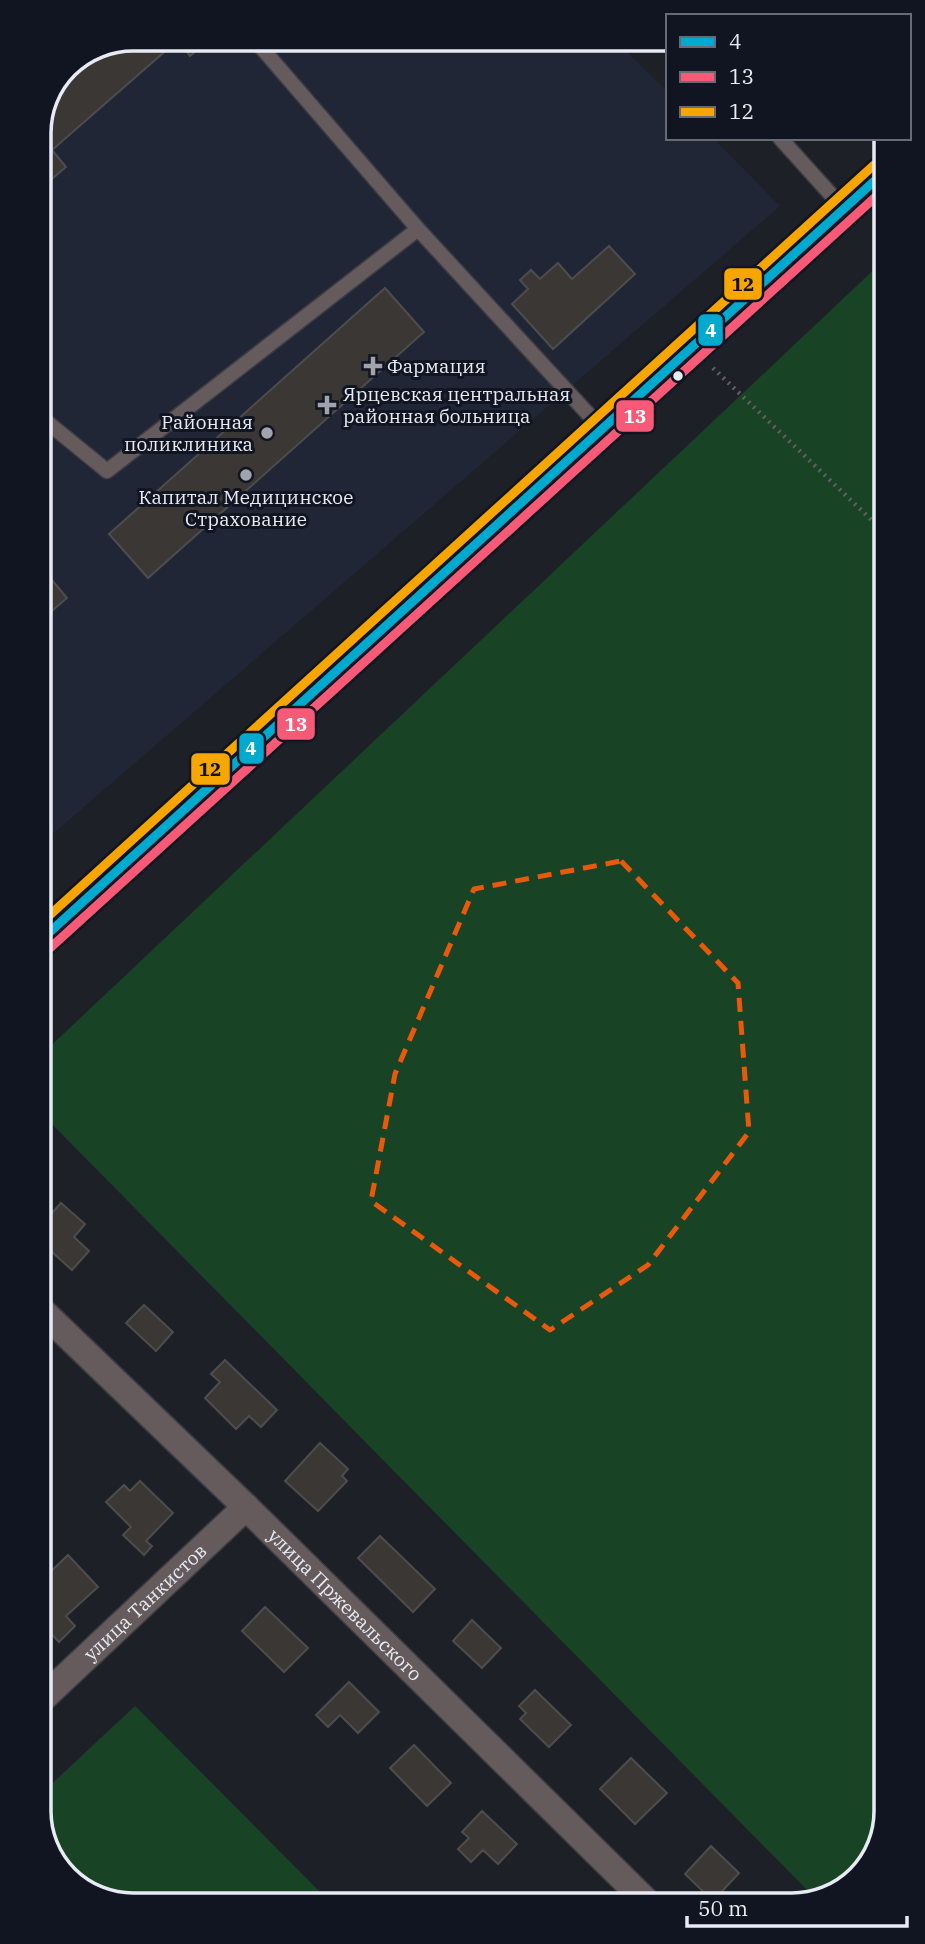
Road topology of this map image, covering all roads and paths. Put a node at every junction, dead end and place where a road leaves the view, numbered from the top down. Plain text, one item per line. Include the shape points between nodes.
1 (265, 51) edge
2 (781, 140) edge
3 (874, 181) edge
4 (844, 209) junction
5 (418, 229) junction
6 (692, 348) junction
7 (51, 426) edge
8 (602, 429) junction
9 (874, 522) edge
10 (51, 931) edge
11 (51, 1320) edge
12 (246, 1507) junction
13 (51, 1690) edge
14 (638, 1893) edge

1 - 5 lane
2 - 4 lane
3 - 4 street
4 - 6 street
5 - 7 lane via 107,471
5 - 8 lane
6 - 8 street
6 - 9 path
8 - 10 street
11 - 12 street, улица Пржевальского
12 - 13 street, улица Танкистов
12 - 14 street, улица Пржевальского

